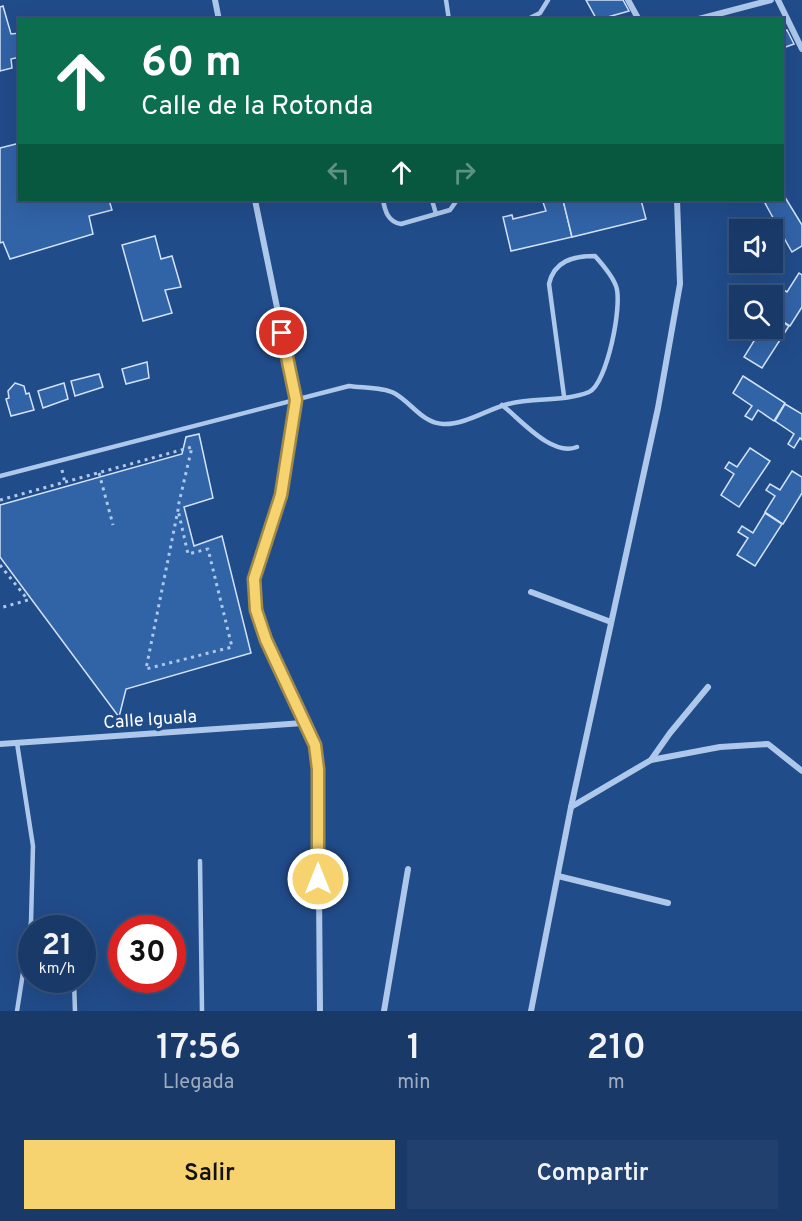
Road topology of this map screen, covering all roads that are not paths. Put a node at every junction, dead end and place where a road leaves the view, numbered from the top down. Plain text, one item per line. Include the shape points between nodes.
1 (215, 0) edge
2 (446, 0) edge
3 (548, 0) edge
4 (628, 0) edge
5 (771, 0) edge
6 (778, 0) edge
7 (219, 18) edge
8 (449, 18) edge
9 (530, 18) edge
10 (638, 18) edge
11 (703, 18) edge
12 (802, 49) edge
13 (255, 201) edge
14 (383, 201) edge
15 (432, 201) edge
16 (456, 201) edge
17 (677, 201) edge
18 (436, 214) junction
19 (564, 396) junction
20 (296, 400) junction
21 (502, 405) junction
22 (577, 447) dead end
23 (0, 476) edge
24 (531, 592) dead end
25 (611, 622) junction
26 (708, 687) dead end
27 (303, 723) junction
28 (17, 743) junction
29 (0, 744) edge
30 (651, 760) junction
31 (802, 771) edge
32 (571, 807) junction
33 (200, 861) dead end
34 (408, 869) dead end
35 (558, 876) junction
36 (668, 903) dead end
37 (32, 915) edge
38 (19, 993) edge
39 (74, 993) edge
40 (16, 1011) edge
41 (75, 1011) edge
42 (202, 1011) edge
43 (320, 1011) edge
44 (384, 1011) edge
45 (531, 1011) edge

1 - 7 street
2 - 8 lane
3 - 9 lane via 540,13
4 - 10 street
5 - 11 street
6 - 12 street
13 - 20 street
14 - 18 lane via 394,223
15 - 18 lane
16 - 18 lane via 450,210
17 - 25 street via 680,284 658,408
19 - 19 lane via 549,285 554,268 561,263 596,256 616,286 618,296 609,350 599,384 592,391
19 - 21 lane
20 - 21 lane via 349,386 393,392 430,421 444,424
20 - 23 lane
20 - 27 street via 281,495 254,579 256,610 266,640
21 - 22 lane via 548,443 560,449
24 - 25 street
25 - 32 street
26 - 30 street
27 - 28 street, Calle Iguala
27 - 43 street via 315,745 318,769
28 - 29 street, Calle Iguala
28 - 37 lane via 33,846
30 - 31 street via 720,747 768,744
30 - 32 street
32 - 35 street
33 - 42 lane
34 - 44 street
35 - 36 street
35 - 45 street
38 - 40 lane
39 - 41 lane

